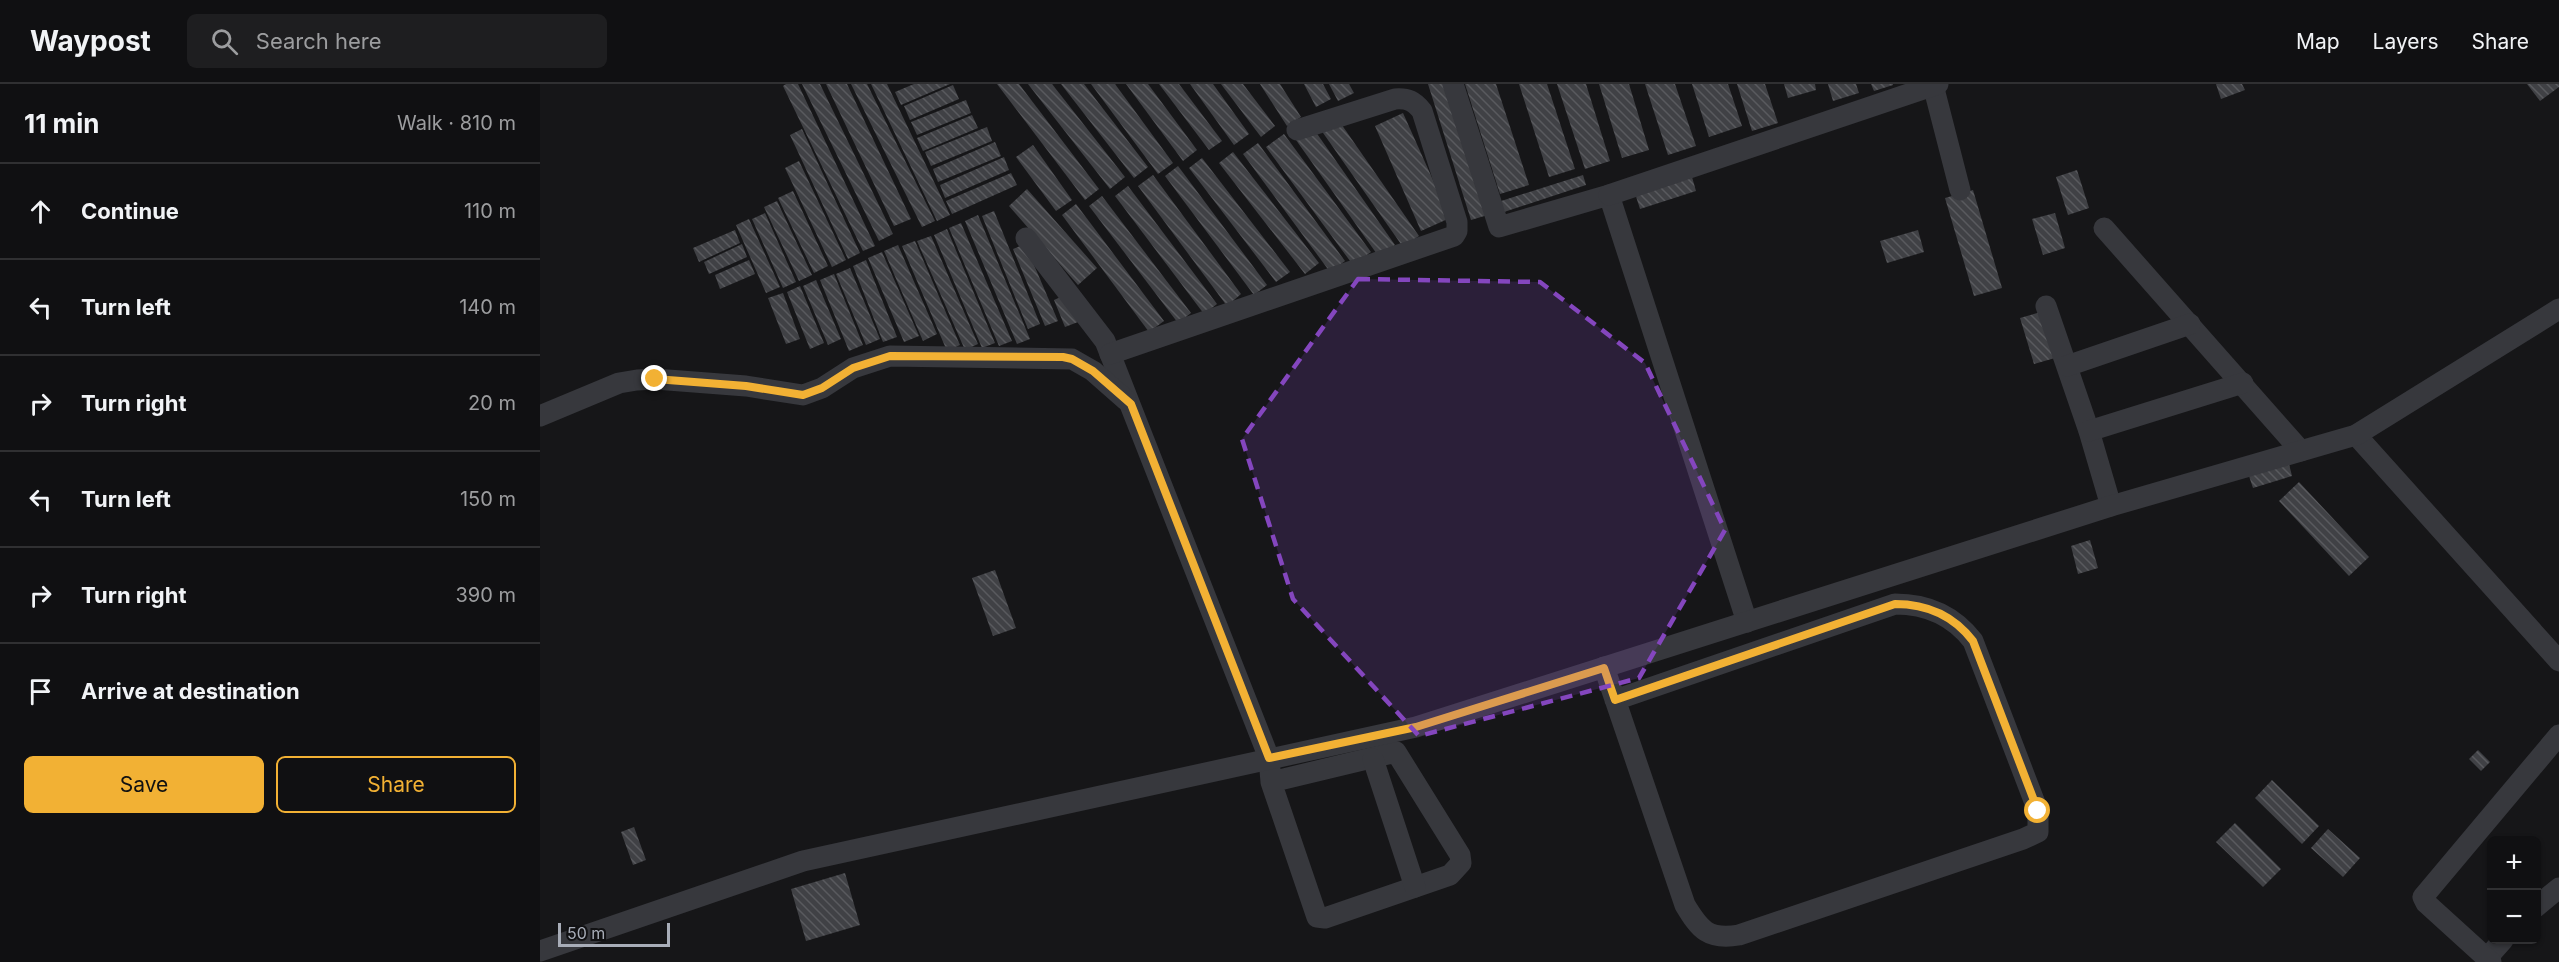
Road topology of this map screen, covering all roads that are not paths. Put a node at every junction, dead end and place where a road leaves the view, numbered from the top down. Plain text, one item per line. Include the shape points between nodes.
1 (1453, 84) edge
2 (1935, 85) edge
3 (1297, 130) dead end
4 (1960, 190) dead end
5 (1609, 195) junction
6 (2104, 228) dead end
7 (1026, 238) dead end
8 (2046, 306) dead end
9 (2559, 309) edge
10 (2190, 324) junction
11 (1110, 354) junction
12 (2067, 366) junction
13 (2242, 383) junction
14 (1131, 404) junction
15 (540, 416) edge
16 (2090, 431) junction
17 (2356, 435) junction
18 (2301, 451) junction
19 (2112, 506) junction
20 (1747, 622) junction
21 (2559, 661) edge
22 (1604, 668) junction
23 (1615, 700) junction
24 (2559, 735) edge
25 (1269, 758) junction
26 (1373, 759) junction
27 (1271, 783) junction
28 (1415, 887) junction
29 (2559, 888) edge
30 (2541, 903) edge
31 (2500, 944) edge
32 (540, 953) edge
33 (2489, 960) edge
34 (543, 962) edge

1 - 5 street via 1499,227
2 - 4 street
2 - 5 street
3 - 11 street via 1395,99 1415,103 1422,111 1457,222 1454,236
5 - 20 street
6 - 10 street
7 - 11 street via 1098,330
8 - 12 street
9 - 17 street
10 - 12 street
10 - 13 street
11 - 14 street
12 - 16 street
13 - 16 street
13 - 18 street
14 - 15 street via 1093,371 1072,359 890,356 853,368 803,395 746,386 637,380 619,383
14 - 25 street
16 - 19 street
17 - 18 street
17 - 21 street
18 - 19 street
19 - 20 street
20 - 22 street
22 - 23 street
22 - 25 street via 1416,727
23 - 23 street via 1685,905 1709,935 1738,935 2038,832 2038,811 1973,641 1963,627 1943,614 1915,604 1895,604
24 - 33 street via 2424,894 2423,900
25 - 27 street
25 - 32 street via 803,861
26 - 27 street
26 - 28 street
26 - 28 street via 1393,752 1400,755 1461,859 1455,872
27 - 28 street via 1319,919
29 - 30 street
31 - 33 street
32 - 34 street

